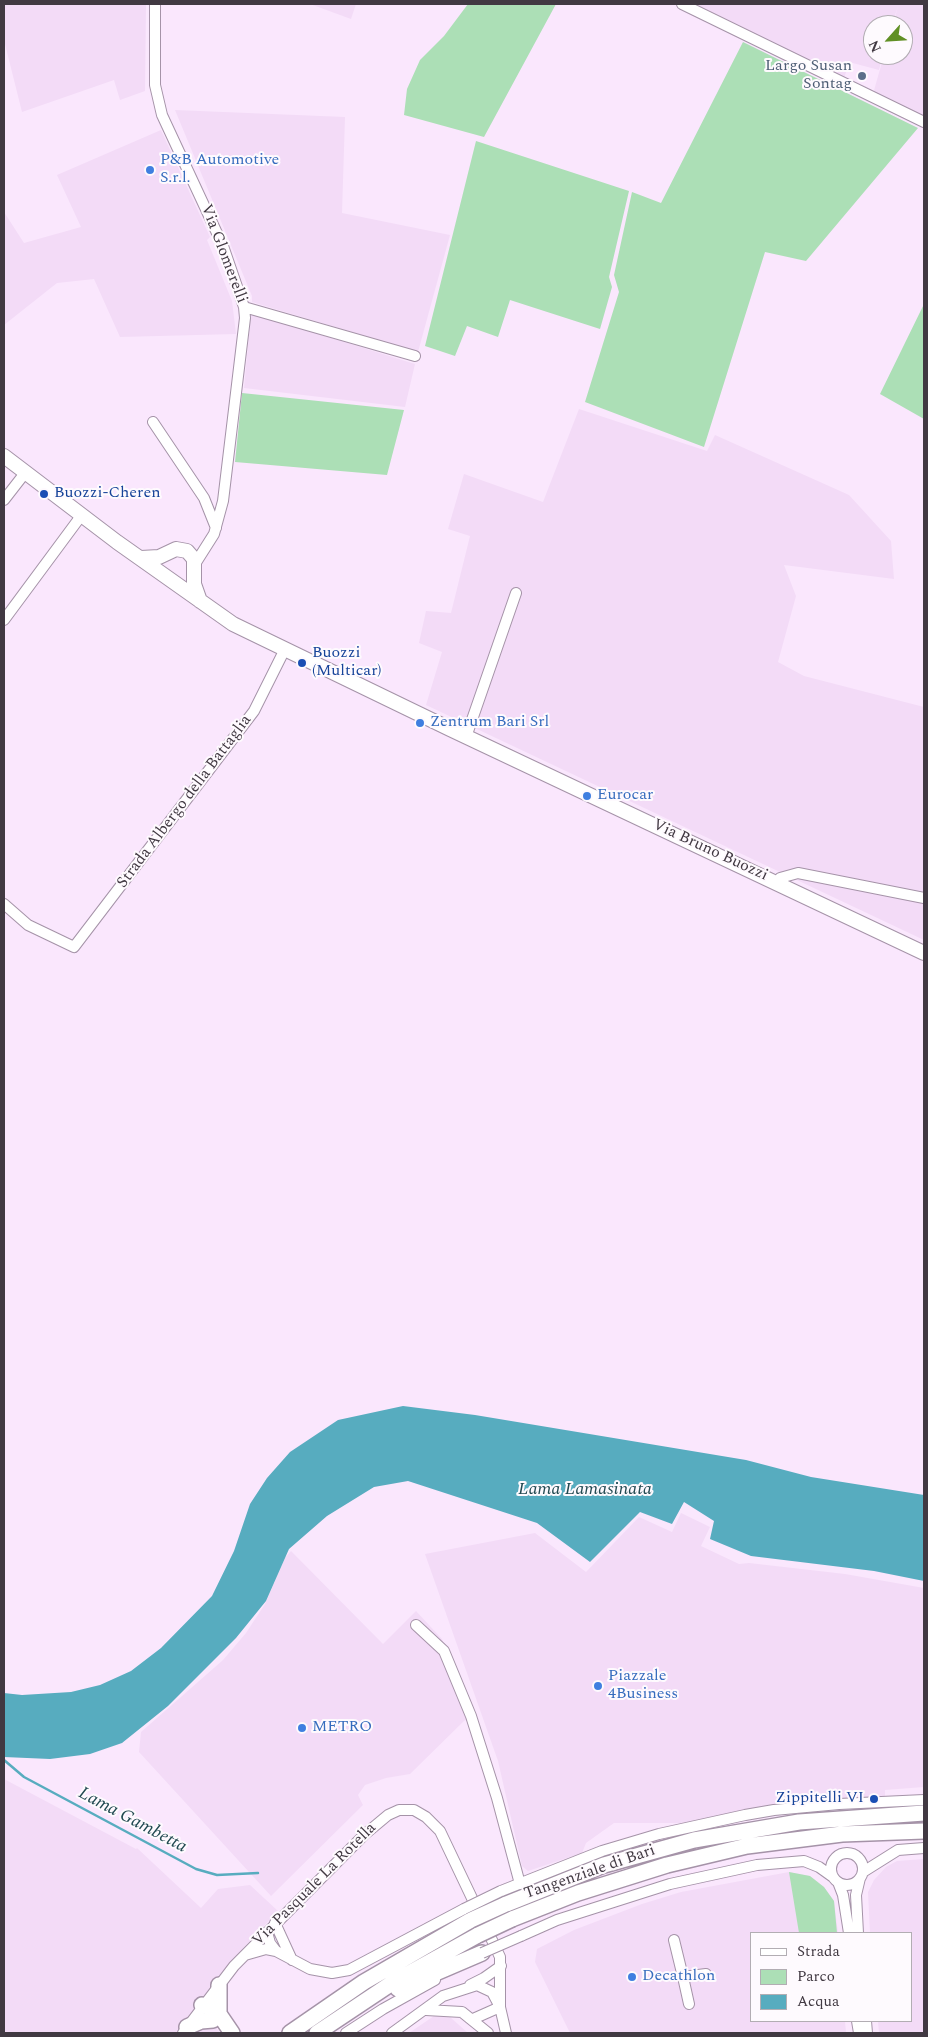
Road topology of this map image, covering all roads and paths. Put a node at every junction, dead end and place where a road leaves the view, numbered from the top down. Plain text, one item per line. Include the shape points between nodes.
1 (155, 4) edge
2 (682, 4) edge
3 (924, 122) edge
4 (244, 308) junction
5 (415, 356) dead end
6 (153, 422) dead end
7 (4, 456) edge
8 (25, 473) junction
9 (204, 498) junction
10 (4, 500) edge
11 (223, 501) junction
12 (81, 516) junction
13 (216, 528) junction
14 (210, 541) junction
15 (187, 551) junction
16 (166, 554) junction
17 (141, 558) junction
18 (194, 570) junction
19 (169, 578) junction
20 (516, 593) dead end
21 (201, 602) junction
22 (4, 620) edge
23 (285, 649) junction
24 (466, 737) junction
25 (776, 883) junction
26 (924, 898) edge
27 (4, 904) edge
28 (924, 953) edge
29 (416, 1625) dead end
30 (924, 1800) edge
31 (924, 1813) edge
32 (924, 1830) edge
33 (924, 1848) edge
34 (862, 1875) junction
35 (835, 1879) junction
36 (520, 1884) junction
37 (503, 1898) junction
38 (468, 1914) junction
39 (275, 1923) junction
40 (267, 1932) junction
41 (849, 1932) edge
42 (858, 1932) edge
43 (674, 1940) dead end
44 (276, 1951) junction
45 (482, 1953) junction
46 (245, 1955) junction
47 (292, 1960) junction
48 (501, 1966) junction
49 (706, 1974) dead end
50 (683, 1978) junction
51 (218, 1985) junction
52 (464, 1987) junction
53 (689, 2004) dead end
54 (202, 2005) junction
55 (500, 2007) junction
56 (426, 2010) junction
57 (216, 2017) junction
58 (310, 2019) junction
59 (473, 2019) junction
60 (331, 2024) junction
61 (185, 2030) edge
62 (225, 2033) edge
63 (232, 2033) edge
64 (277, 2033) edge
65 (290, 2033) edge
66 (317, 2033) edge
67 (346, 2033) edge
68 (392, 2033) edge
69 (488, 2033) edge
70 (506, 2033) edge

1 - 4 street, Via Glomerelli via 154,85 162,115 223,246
2 - 3 street
4 - 5 street
4 - 11 street, Via Glomerelli
6 - 9 street
7 - 8 main road
8 - 10 street
8 - 12 main road
9 - 11 street via 214,503
9 - 13 street
11 - 13 street, Via Glomerelli
12 - 17 main road
12 - 22 street
13 - 14 street, Via Glomerelli
14 - 15 street
14 - 18 street, Via Glomerelli
15 - 16 main road via 176,549
15 - 18 main road via 191,554
16 - 17 main road
16 - 19 main road via 162,564
17 - 19 main road, Via Bruno Buozzi
18 - 19 main road via 184,582
18 - 21 main road
19 - 21 main road, Via Bruno Buozzi
20 - 24 street
21 - 23 main road, Via Bruno Buozzi via 233,624
23 - 24 main road, Via Bruno Buozzi
23 - 27 street, Strada Albergo della Battaglia via 254,711 74,947 28,925
24 - 25 main road, Via Bruno Buozzi
25 - 26 street via 780,878 798,873
25 - 28 main road, Via Bruno Buozzi
29 - 36 street via 444,1651 471,1716 498,1798
30 - 36 street via 839,1804 746,1815 659,1834 602,1851
31 - 37 highway, Tangenziale di Bari via 799,1822 694,1840
32 - 60 highway, Tangenziale di Bari, bridge via 842,1834 747,1846 658,1867 578,1893 478,1935 395,1981
33 - 34 street via 898,1850
34 - 35 street via 852,1884 844,1885
34 - 35 street via 859,1859 845,1853 832,1864
34 - 42 street via 856,1895
35 - 41 street via 842,1895
35 - 45 street, bridge via 804,1861 757,1865 670,1884 557,1920
36 - 37 street
37 - 38 highway, Tangenziale di Bari, bridge
38 - 47 street via 349,1970 332,1973 310,1969
38 - 58 highway, Tangenziale di Bari
39 - 40 street, Via Pasquale La Rotella
39 - 47 street
39 - 48 street, Via Pasquale La Rotella via 376,1823 399,1810 414,1810 440,1831 500,1957
40 - 44 street
40 - 46 street, Via Pasquale La Rotella
43 - 50 street
44 - 46 street via 266,1949
44 - 47 street
45 - 60 highway via 402,1986 350,2019
45 - 67 street
46 - 51 street, Via Pasquale La Rotella
48 - 52 street
48 - 55 street, Via Pasquale La Rotella
49 - 50 street
50 - 53 street
51 - 54 street, Via Pasquale La Rotella
51 - 57 highway
52 - 55 street via 485,1987 492,1992
52 - 56 street via 443,1996
54 - 57 highway via 214,2008
54 - 61 street, Via Pasquale La Rotella
55 - 59 street
55 - 70 street, Via Pasquale La Rotella
56 - 59 street via 462,2012
56 - 68 street
57 - 61 highway
57 - 62 highway
57 - 63 highway
58 - 64 highway via 292,2023
58 - 65 highway, Tangenziale di Bari
59 - 69 street
60 - 66 highway, Tangenziale di Bari

